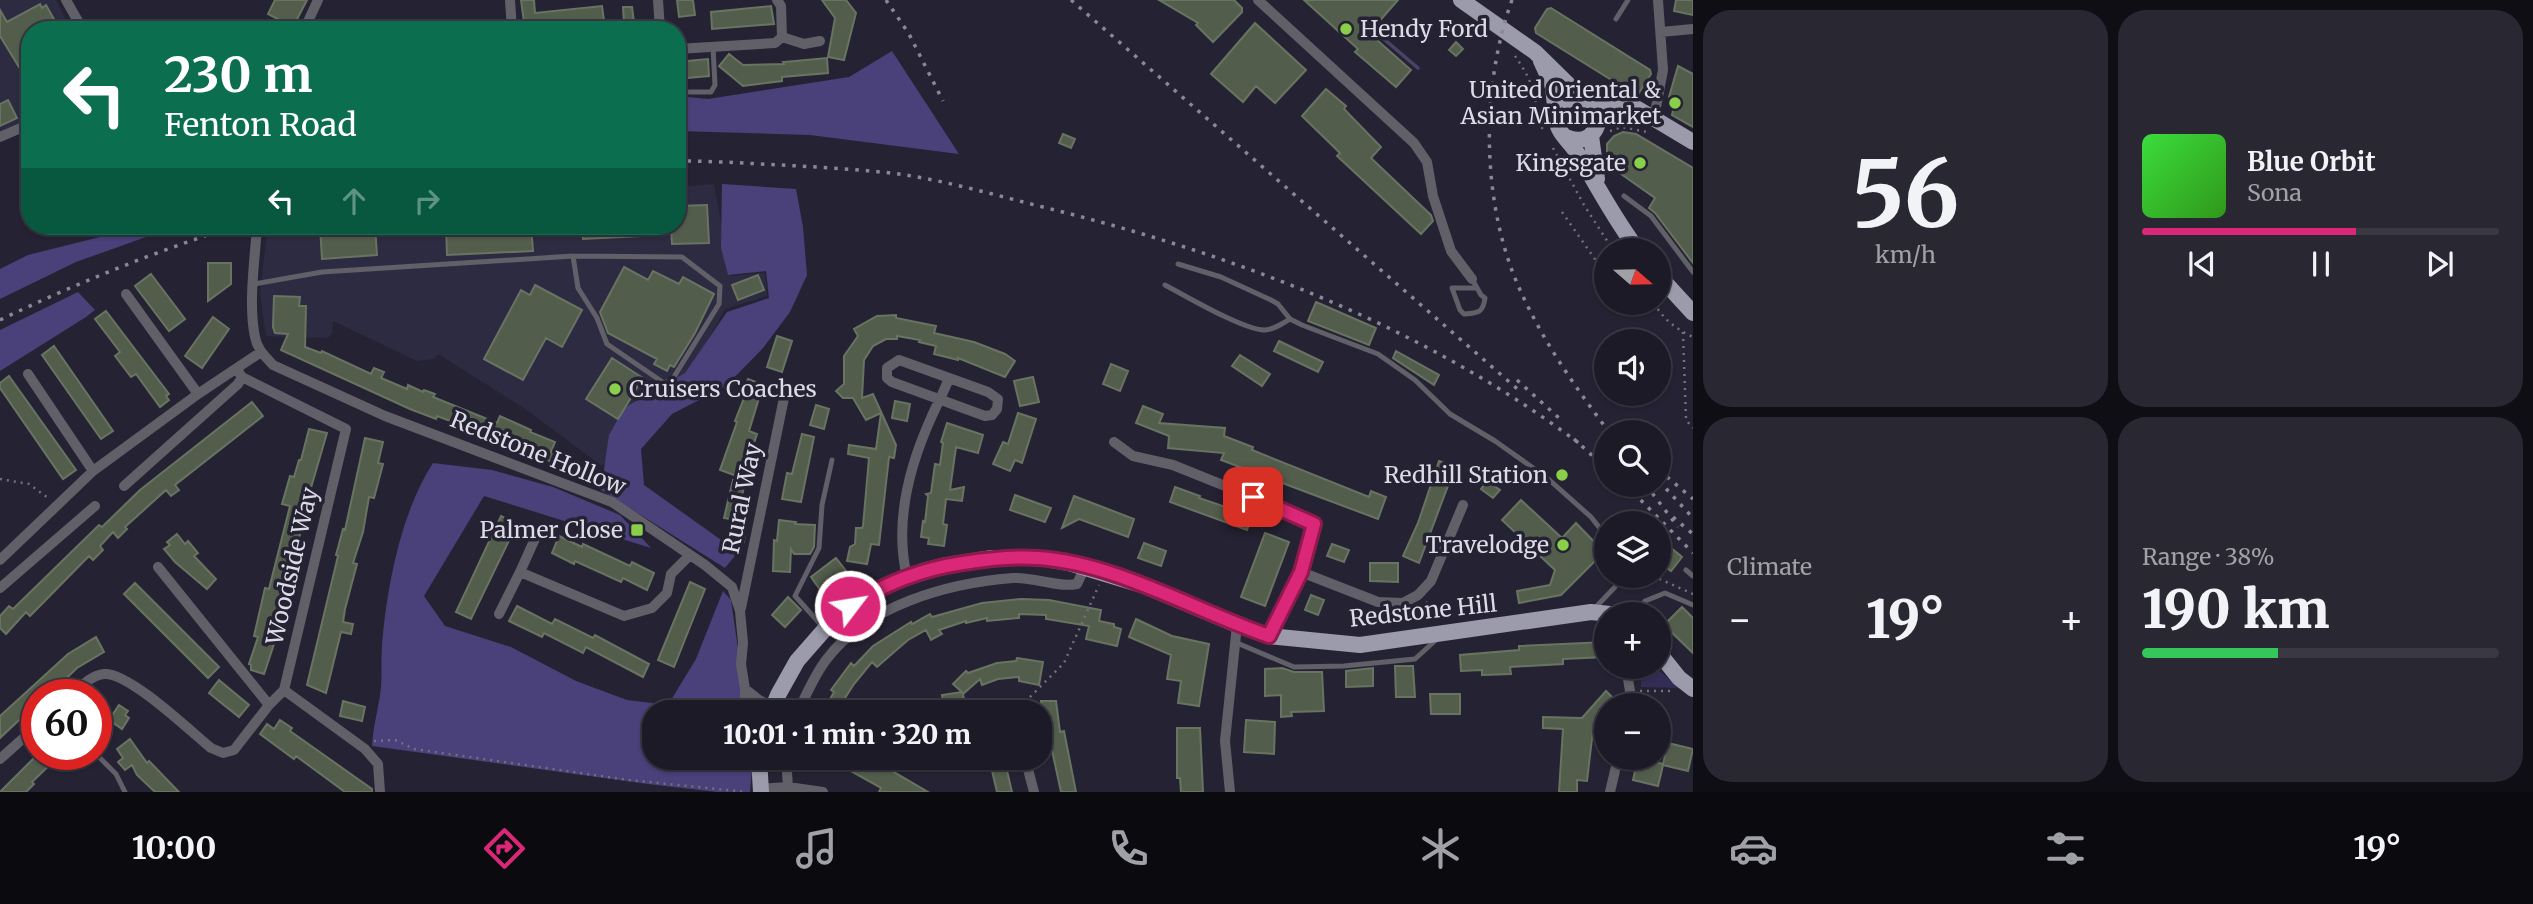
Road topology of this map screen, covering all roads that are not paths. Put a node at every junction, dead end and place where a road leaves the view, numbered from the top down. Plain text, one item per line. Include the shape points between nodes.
1 (66, 0) edge
2 (318, 0) edge
3 (510, 0) edge
4 (658, 0) edge
5 (777, 0) edge
6 (1258, 0) edge
7 (1461, 0) edge
8 (1628, 0) edge
9 (1658, 0) edge
10 (1616, 19) dead end
11 (78, 21) edge
12 (308, 21) edge
13 (511, 21) edge
14 (659, 21) edge
15 (1693, 29) edge
16 (1661, 32) junction
17 (782, 37) junction
18 (820, 41) dead end
19 (713, 47) junction
20 (686, 48) edge
21 (1535, 52) junction
22 (686, 92) edge
23 (1585, 99) junction
24 (1557, 122) junction
25 (1649, 122) junction
26 (21, 128) edge
27 (1598, 132) junction
28 (1566, 136) junction
29 (0, 137) edge
30 (1693, 142) edge
31 (1598, 188) junction
32 (1624, 196) dead end
33 (256, 235) edge
34 (1628, 238) edge
35 (573, 256) junction
36 (1178, 264) dead end
37 (1693, 272) edge
38 (1474, 283) junction
39 (254, 284) junction
40 (1165, 285) dead end
41 (1671, 289) edge
42 (126, 294) dead end
43 (1693, 313) edge
44 (1290, 318) junction
45 (261, 352) junction
46 (28, 374) dead end
47 (240, 374) junction
48 (949, 378) junction
49 (785, 393) dead end
50 (198, 394) junction
51 (942, 400) junction
52 (1114, 442) dead end
53 (832, 460) dead end
54 (93, 471) junction
55 (124, 486) dead end
56 (1463, 505) dead end
57 (95, 506) dead end
58 (1594, 521) edge
59 (538, 532) dead end
60 (689, 556) junction
61 (0, 560) edge
62 (158, 567) dead end
63 (1084, 567) junction
64 (1686, 570) dead end
65 (520, 572) junction
66 (1301, 572) junction
67 (1693, 576) edge
68 (906, 577) junction
69 (0, 588) edge
70 (1614, 588) edge
71 (1643, 602) edge
72 (1693, 605) edge
73 (740, 611) junction
74 (1591, 612) junction
75 (1594, 612) edge
76 (499, 614) dead end
77 (825, 629) junction
78 (1235, 633) junction
79 (1442, 635) junction
80 (1269, 636) junction
81 (1671, 668) edge
82 (94, 679) edge
83 (745, 689) junction
84 (1693, 689) edge
85 (284, 690) junction
86 (745, 700) edge
87 (760, 700) edge
88 (777, 700) edge
89 (804, 700) edge
90 (269, 705) junction
91 (21, 740) edge
92 (0, 759) edge
93 (112, 770) edge
94 (758, 770) edge
95 (787, 770) edge
96 (1029, 770) edge
97 (1615, 770) edge
98 (788, 787) junction
99 (756, 791) edge
100 (125, 792) edge
101 (380, 792) edge
102 (823, 792) edge
103 (1034, 792) edge
104 (1230, 792) edge
105 (1610, 792) edge

1 - 11 street
2 - 12 street
3 - 13 street
4 - 14 street
5 - 17 street
6 - 38 street via 1414,143 1427,162 1451,251
7 - 21 main road
8 - 10 lane
9 - 16 street
15 - 16 street
16 - 25 street via 1663,70
17 - 18 street via 804,44
17 - 19 street via 775,43
19 - 20 street
19 - 22 lane via 715,85 711,92
21 - 23 main road
21 - 24 main road via 1553,87
23 - 24 main road via 1575,97 1563,103
23 - 25 main road via 1639,109
23 - 27 main road via 1597,109
24 - 28 main road
25 - 27 main road via 1610,116
25 - 30 main road
26 - 29 street
27 - 28 main road via 1578,141
27 - 31 main road
28 - 31 main road
31 - 34 main road
32 - 37 lane via 1651,216
33 - 39 street
35 - 35 lane via 682,257 720,286 719,304 672,380 664,383 607,344 578,288
35 - 39 lane via 322,272
36 - 44 lane via 1271,300
38 - 38 lane via 1485,298 1484,308 1464,314 1452,288
39 - 45 street via 255,338
40 - 44 lane via 1263,330
41 - 43 main road
42 - 50 street
44 - 58 lane via 1378,354 1415,380 1450,414 1546,477
45 - 47 street
45 - 60 street, Redstone Hollow via 273,365 385,416 612,502
46 - 54 street
47 - 50 street
47 - 55 street via 238,384
47 - 85 street, Woodside Way via 346,429
48 - 51 street
48 - 51 street via 995,396 998,409 985,416
48 - 51 street via 899,360 887,368 892,382
49 - 73 street, Rural Way
50 - 54 street
51 - 68 street via 932,416 906,494 901,536
52 - 66 street via 1133,456 1173,465 1314,524
53 - 77 lane via 819,548 795,596
54 - 61 street
56 - 66 street via 1431,581 1418,596 1403,603 1378,602
57 - 69 street
59 - 65 street
60 - 65 street via 671,575 667,593 652,608 624,616
60 - 73 street, Redstone Hollow via 732,587
62 - 90 street
63 - 68 main road, Redstone Hill via 1041,558 992,558
63 - 78 main road, Redstone Hill via 1166,594
63 - 89 street via 1077,584 1069,586 1012,578 942,591 896,606 861,628 826,659
64 - 67 lane
65 - 76 street
66 - 80 street
68 - 77 main road, Redstone Hill via 866,595
70 - 74 lane
71 - 72 lane via 1665,593
73 - 83 street, Redstone Hollow
74 - 75 main road, Redstone Hill
74 - 79 main road, Redstone Hill
77 - 88 main road, Redstone Hill via 797,661
78 - 79 lane via 1294,667 1415,659
78 - 80 main road, Redstone Hill
78 - 104 street via 1226,741
79 - 80 main road, Redstone Hill via 1360,645
81 - 84 main road
82 - 90 street via 119,676 134,684 223,753 241,744
83 - 86 street, Redstone Hollow
83 - 87 street
85 - 90 street
85 - 101 street via 365,749 378,764
91 - 92 street
93 - 100 lane
94 - 99 main road
95 - 98 street
96 - 103 street
97 - 105 street
98 - 99 street
98 - 102 street

